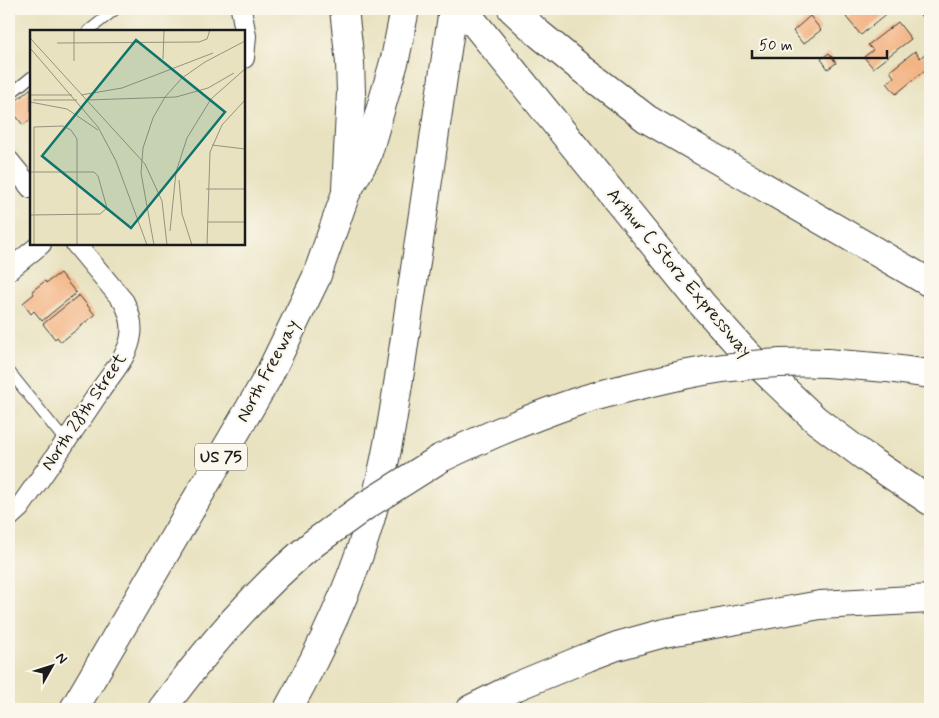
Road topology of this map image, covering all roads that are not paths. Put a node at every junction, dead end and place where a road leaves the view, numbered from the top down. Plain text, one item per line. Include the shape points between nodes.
1 (116, 9) edge
2 (242, 9) edge
3 (344, 9) edge
4 (405, 9) edge
5 (453, 9) edge
6 (463, 9) edge
7 (512, 9) edge
8 (89, 30) edge
9 (245, 46) edge
10 (30, 78) edge
11 (9, 95) edge
12 (9, 161) edge
13 (30, 187) edge
14 (346, 194) junction
15 (40, 245) edge
16 (77, 245) edge
17 (9, 270) edge
18 (930, 283) edge
19 (9, 371) edge
20 (930, 374) edge
21 (66, 442) junction
22 (930, 501) edge
23 (9, 516) edge
24 (930, 598) edge
25 (728, 622) junction
26 (74, 709) edge
27 (162, 709) edge
28 (288, 709) edge
29 (470, 709) edge
30 (508, 709) edge

1 - 8 lane
2 - 9 street
3 - 14 highway via 351,93
4 - 14 highway, North Freeway / US 75 via 396,59 367,156
5 - 28 highway via 386,457 366,533 341,603
6 - 22 highway, Arthur C Storz Expressway via 702,304 747,354 816,420
7 - 18 highway via 647,119
10 - 11 lane
12 - 13 street
14 - 26 highway, North Freeway / US 75 via 316,278 268,377
15 - 17 street
16 - 21 street, North 28th Street via 124,302 132,326 126,353
19 - 21 lane
20 - 27 highway, bridge via 827,363 762,363 716,369 625,388 494,433 441,458 314,543 237,616
21 - 23 street, North 28th Street via 20,507
24 - 25 highway via 820,606
25 - 29 highway via 664,633 616,646
25 - 30 highway via 598,666

